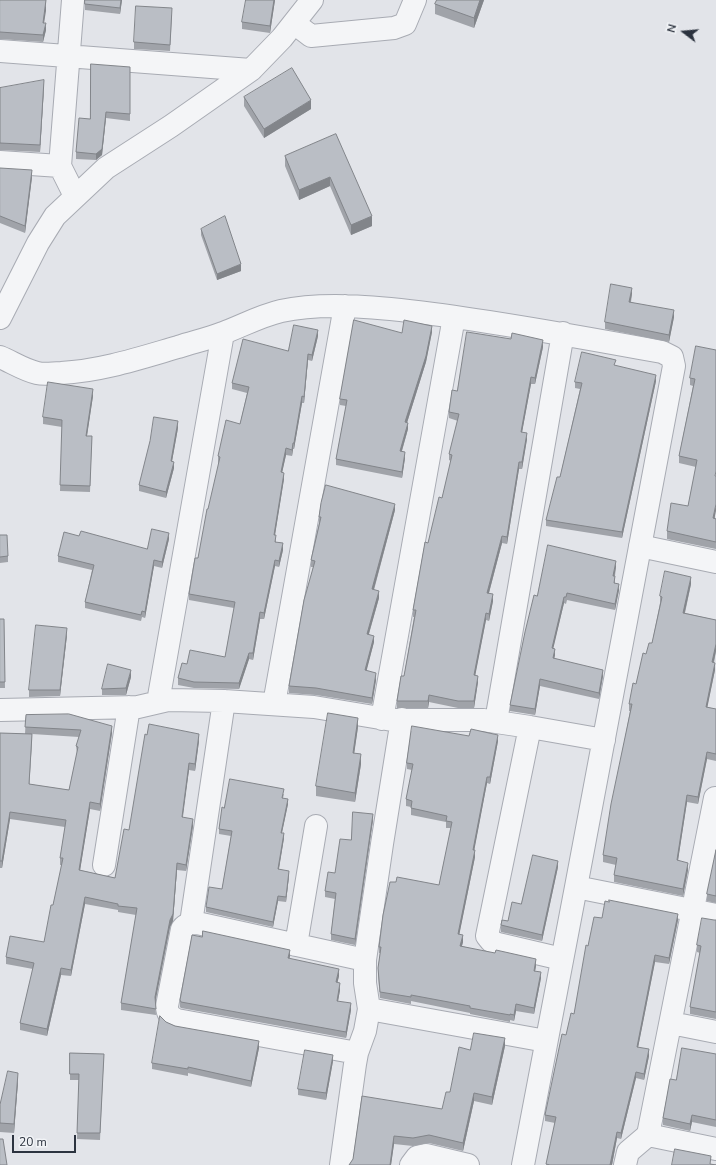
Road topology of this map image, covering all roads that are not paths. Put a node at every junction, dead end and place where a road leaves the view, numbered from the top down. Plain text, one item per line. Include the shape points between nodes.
1 (73, 0) edge
2 (312, 0) edge
3 (415, 0) edge
4 (294, 23) junction
5 (0, 51) edge
6 (69, 56) junction
7 (251, 70) junction
8 (0, 162) edge
9 (60, 166) junction
10 (75, 196) junction
11 (345, 306) junction
12 (454, 317) junction
13 (0, 318) edge
14 (223, 333) junction
15 (563, 333) junction
16 (0, 357) edge
17 (640, 546) junction
18 (716, 562) edge
19 (224, 701) junction
20 (158, 702) junction
21 (274, 704) junction
22 (129, 707) junction
23 (0, 710) edge
24 (392, 719) junction
25 (496, 721) junction
26 (530, 727) junction
27 (604, 740) junction
28 (716, 797) edge
29 (316, 826) dead end
30 (104, 865) dead end
31 (576, 887) junction
32 (693, 910) junction
33 (716, 915) edge
34 (191, 923) junction
35 (296, 945) junction
36 (562, 959) junction
37 (365, 960) junction
38 (369, 1009) junction
39 (671, 1022) junction
40 (716, 1032) edge
41 (546, 1040) junction
42 (357, 1053) junction
43 (648, 1135) junction
44 (716, 1149) edge
45 (341, 1165) edge
46 (411, 1165) edge
47 (468, 1165) edge
48 (522, 1165) edge
49 (625, 1165) edge

1 - 6 street
2 - 4 street
3 - 4 street via 405,24 394,28 311,36
4 - 7 street
5 - 6 street
6 - 7 street
6 - 9 street
7 - 10 street via 106,168
8 - 9 street
9 - 10 street
10 - 13 street via 46,228
11 - 12 street via 396,309
11 - 14 street via 279,311
11 - 21 street
12 - 15 street
12 - 24 street
14 - 16 street via 138,359 66,373 38,373
14 - 20 street
15 - 17 street via 662,352 669,354 674,362
15 - 25 street
17 - 18 street
17 - 27 street
19 - 20 street
19 - 21 street
19 - 34 street
20 - 22 street
21 - 24 street via 314,707
22 - 23 street
22 - 30 street
24 - 25 street
24 - 37 street via 382,844
25 - 26 street
26 - 27 street
26 - 36 street via 487,936 498,944
27 - 31 street
28 - 32 street
29 - 35 street
31 - 32 street
31 - 36 street
32 - 33 street
32 - 39 street
34 - 35 street
34 - 42 street via 182,929 167,1006 172,1017
35 - 37 street
36 - 41 street
37 - 38 street
38 - 41 street
38 - 42 street
39 - 40 street
39 - 43 street
41 - 48 street
42 - 45 street
43 - 44 street
43 - 49 street via 628,1152
46 - 47 street via 417,1157 426,1155

